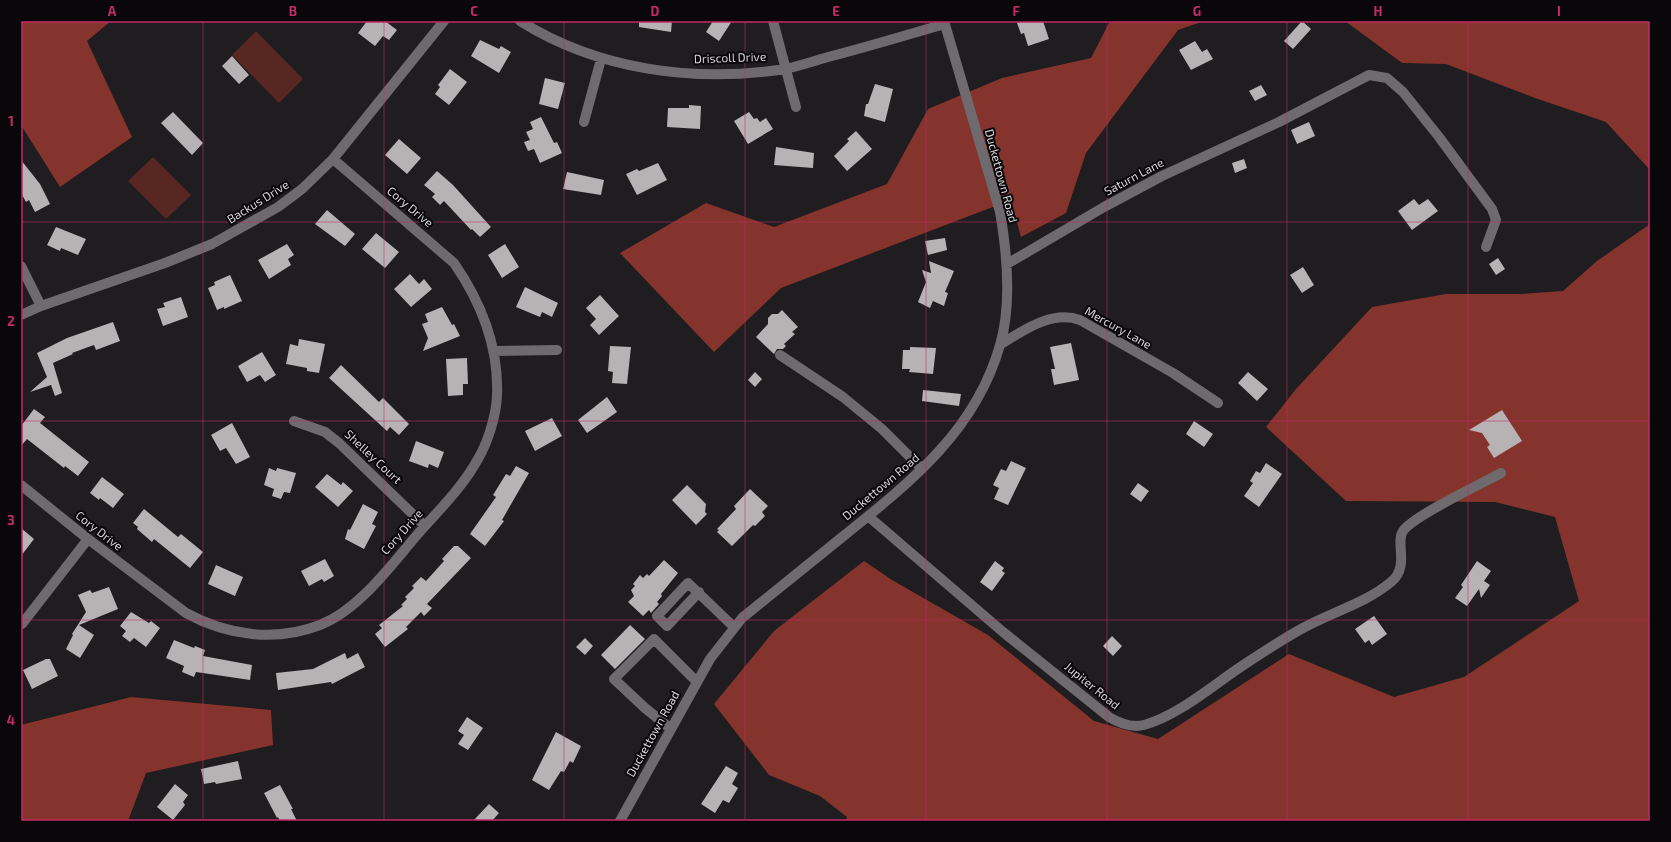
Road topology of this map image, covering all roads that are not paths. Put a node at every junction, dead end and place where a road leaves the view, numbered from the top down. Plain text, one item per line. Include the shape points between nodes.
1 (444, 21) edge
2 (520, 21) edge
3 (773, 21) edge
4 (944, 23) edge
5 (601, 59) junction
6 (786, 68) junction
7 (796, 107) dead end
8 (584, 122) dead end
9 (333, 159) junction
10 (1486, 247) dead end
11 (1007, 264) junction
12 (21, 266) edge
13 (41, 306) junction
14 (21, 315) edge
15 (1001, 344) junction
16 (557, 350) dead end
17 (494, 352) junction
18 (780, 355) dead end
19 (1218, 403) dead end
20 (294, 421) dead end
21 (922, 470) junction
22 (1501, 474) dead end
23 (21, 485) edge
24 (868, 516) junction
25 (425, 526) junction
26 (88, 539) junction
27 (699, 592) dead end
28 (22, 624) edge
29 (734, 627) junction
30 (697, 682) junction
31 (671, 729) junction
32 (620, 821) edge

1 - 9 street, Backus Drive
2 - 5 street, Driscoll Drive via 568,47
3 - 6 street
4 - 6 street, Driscoll Drive
4 - 11 street, Duckettown Road via 1000,212
5 - 6 street, Driscoll Drive via 669,72 745,73
5 - 8 street
6 - 7 street
9 - 13 street, Backus Drive via 302,189 278,207 212,244
9 - 17 street, Cory Drive via 454,263 478,303
10 - 11 street, Saturn Lane via 1496,220 1492,209 1403,92 1387,78 1369,75 1279,122 1162,176
11 - 15 street, Duckettown Road via 1007,291
12 - 13 street
13 - 14 street, Backus Drive
15 - 19 street, Mercury Lane via 1049,319 1070,316 1173,373
15 - 21 street, Duckettown Road via 984,386 969,414 952,438
16 - 17 street
17 - 25 street, Cory Drive via 497,397 486,441 470,472
18 - 21 street via 843,397 882,429
20 - 25 street, Shelley Court via 325,432 339,443 368,468
21 - 24 street, Duckettown Road
22 - 24 street, Jupiter Road via 1407,526 1400,536 1401,562 1398,574 1392,582 1365,599 1303,628 1194,700 1143,726 1120,723 1109,717 1003,632
23 - 26 street, Cory Drive
24 - 29 street, Duckettown Road
25 - 26 street, Cory Drive via 364,594 340,614 300,632 280,635 239,632 201,621 186,613
26 - 28 street
27 - 29 street
29 - 30 street, Duckettown Road via 710,659
30 - 31 street, Duckettown Road
30 - 31 street via 654,639 614,679
31 - 32 street, Duckettown Road

